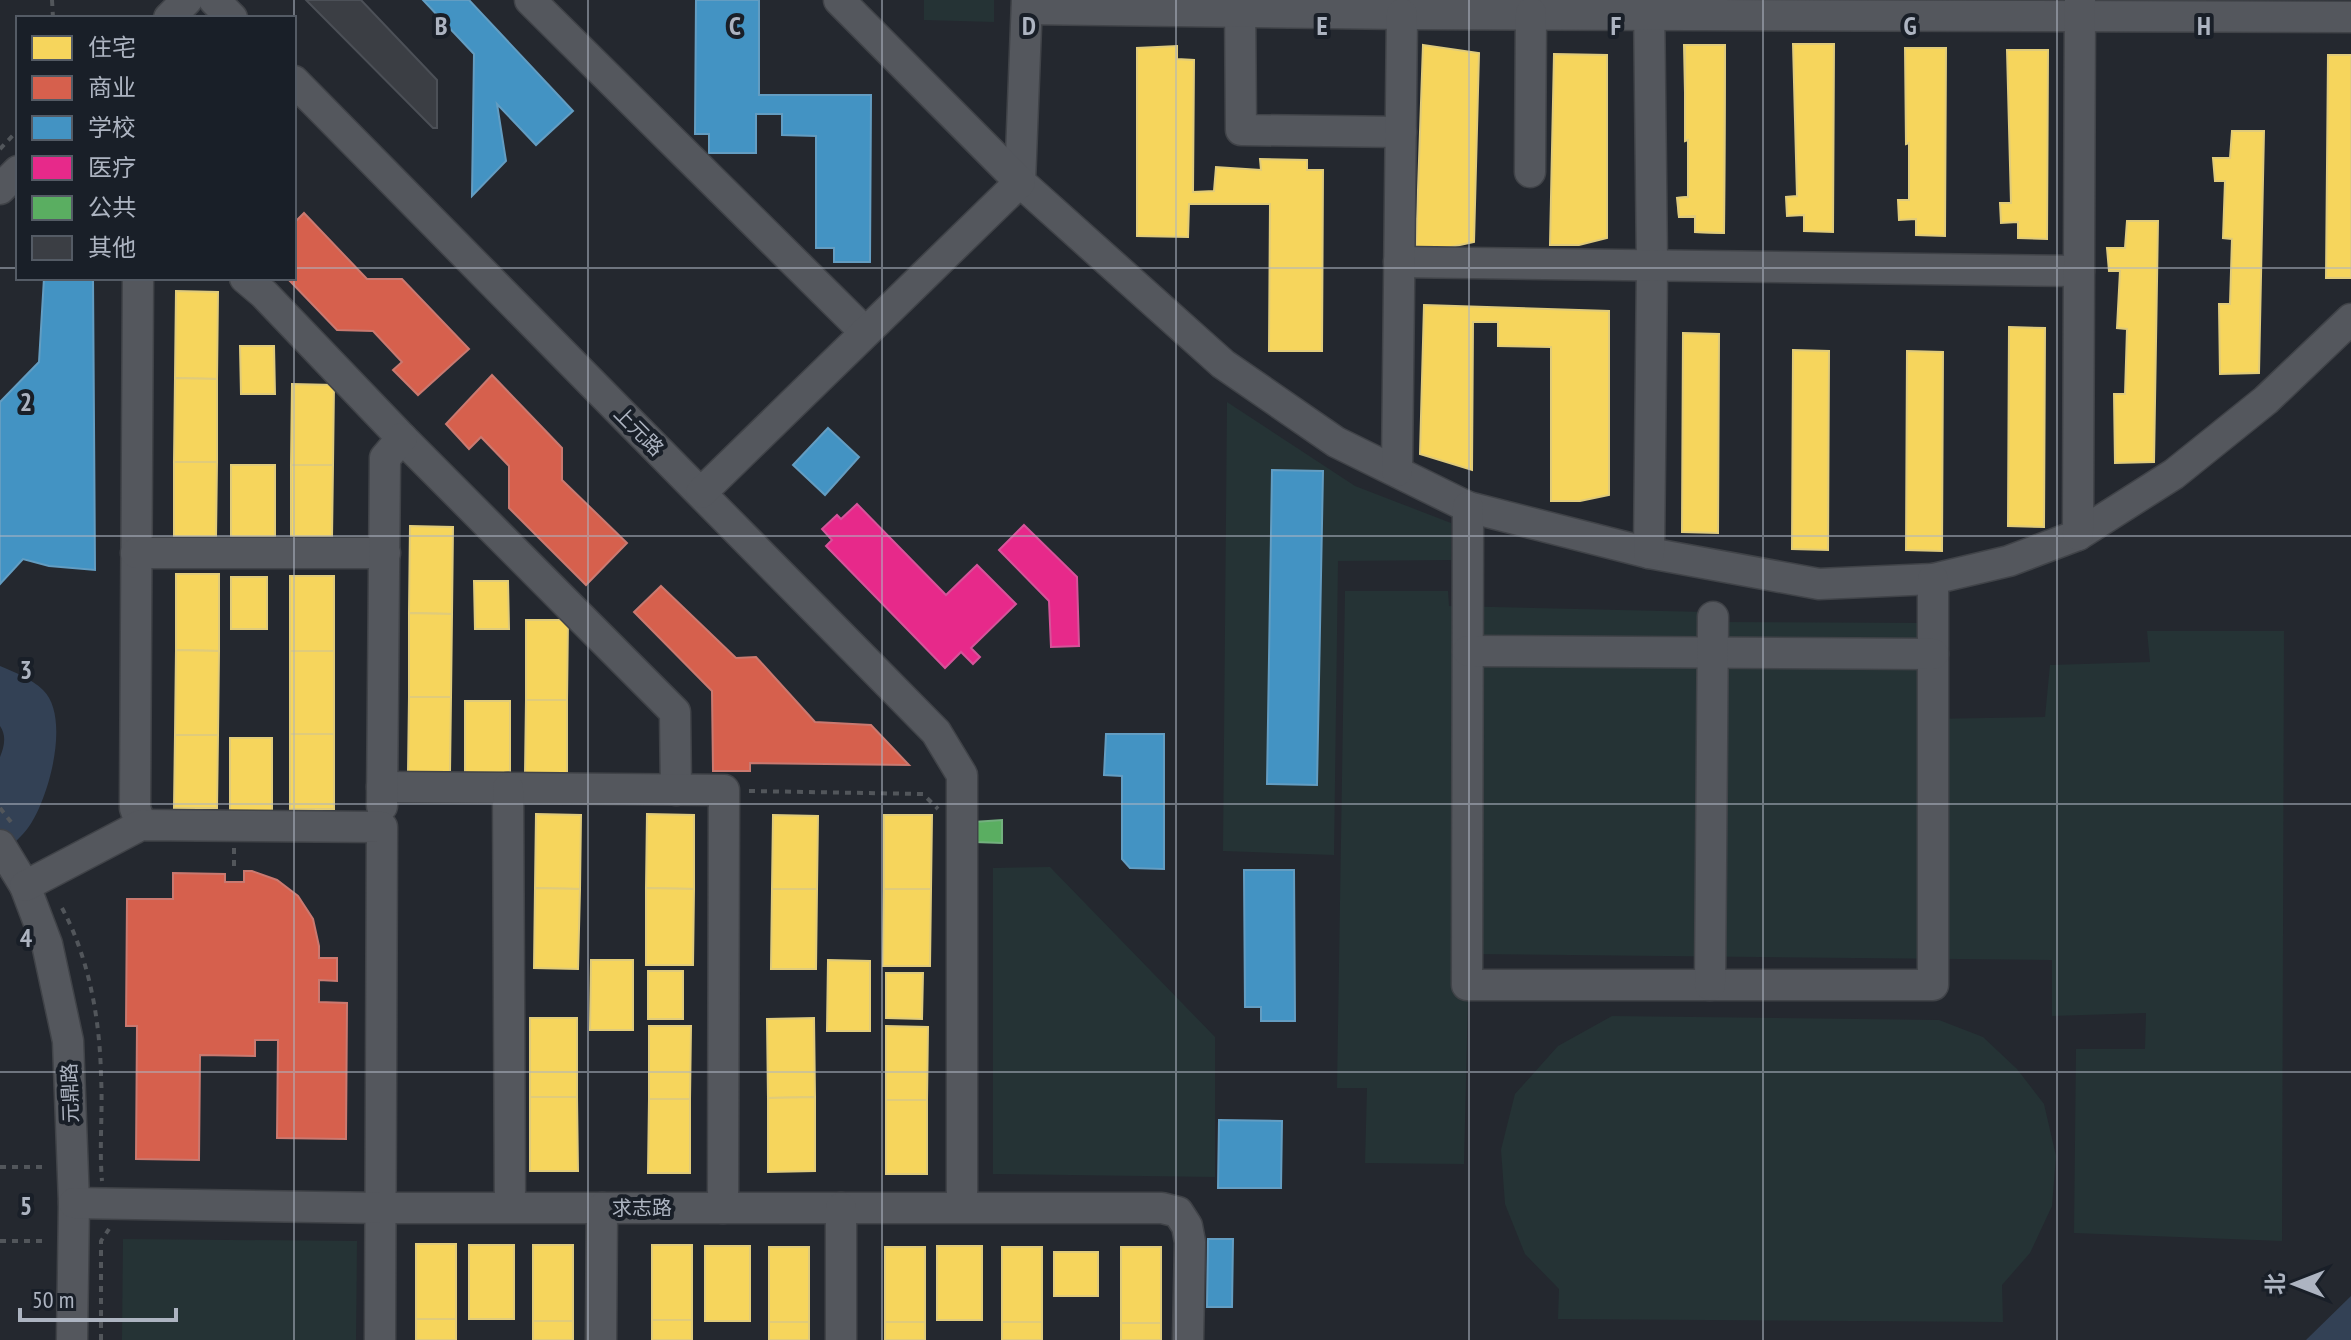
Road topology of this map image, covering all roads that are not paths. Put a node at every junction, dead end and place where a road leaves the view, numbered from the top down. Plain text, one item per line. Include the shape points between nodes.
1 (187, 0) edge
2 (214, 0) edge
3 (530, 0) edge
4 (839, 0) edge
5 (1027, 5) edge
6 (1240, 6) edge
7 (1649, 6) edge
8 (2080, 7) edge
9 (1531, 13) junction
10 (1402, 14) junction
11 (171, 16) edge
12 (230, 16) edge
13 (2351, 17) edge
14 (296, 83) edge
15 (1401, 132) junction
16 (1530, 172) dead end
17 (16, 173) edge
18 (1020, 182) junction
19 (0, 189) edge
20 (1399, 262) junction
21 (1652, 266) junction
22 (2079, 271) junction
23 (138, 280) edge
24 (247, 280) edge
25 (2351, 319) edge
26 (865, 332) junction
27 (402, 438) junction
28 (1397, 471) junction
29 (701, 493) junction
30 (1468, 507) junction
31 (2078, 535) junction
32 (136, 553) junction
33 (385, 553) junction
34 (1649, 553) junction
35 (1933, 579) junction
36 (1713, 617) dead end
37 (1468, 651) junction
38 (1712, 654) junction
39 (1933, 654) junction
40 (382, 787) junction
41 (508, 788) junction
42 (676, 790) junction
43 (141, 825) junction
44 (382, 827) junction
45 (4, 851) edge
46 (25, 886) junction
47 (1710, 985) junction
48 (510, 1207) junction
49 (962, 1207) junction
50 (380, 1208) junction
51 (602, 1208) junction
52 (723, 1208) junction
53 (841, 1208) junction
54 (100, 1215) junction
55 (72, 1340) edge
56 (380, 1340) edge
57 (601, 1340) edge
58 (841, 1340) edge
59 (1188, 1340) edge

1 - 11 street
2 - 12 street
3 - 26 street
4 - 18 street
5 - 6 street
5 - 18 street
6 - 10 street
6 - 15 street via 1241,130
7 - 8 street
7 - 9 street
7 - 21 street
8 - 13 street
8 - 22 street
9 - 10 street
9 - 16 street
10 - 15 street
14 - 29 street, 上元路
15 - 20 street
17 - 19 street
18 - 26 street
18 - 28 street via 1223,364 1336,442
20 - 21 street
20 - 28 street
21 - 22 street
21 - 34 street
22 - 31 street
23 - 32 street
24 - 27 street
25 - 31 street via 2266,400 2174,474
26 - 29 street
27 - 33 street via 385,458
27 - 42 street via 675,712
28 - 30 street
29 - 49 street, 上元路 via 936,732 962,775
30 - 34 street
30 - 37 street
31 - 35 street via 2009,561
32 - 33 street
32 - 43 street via 135,808
33 - 40 street
34 - 35 street via 1819,584
35 - 39 street
36 - 38 street
37 - 38 street
37 - 47 street via 1467,985
38 - 39 street
38 - 47 street
39 - 47 street via 1933,985
40 - 41 street
40 - 44 street
41 - 42 street
41 - 48 street
42 - 52 street via 724,790
43 - 44 street
43 - 46 street
44 - 50 street
45 - 46 street, 元鼎路
46 - 54 street, 元鼎路 via 47,944
48 - 50 street, 求志路
48 - 51 street, 求志路
49 - 53 street, 求志路
49 - 59 street, 求志路 via 1178,1212 1190,1242
50 - 54 street, 求志路
50 - 56 street
51 - 52 street, 求志路
51 - 57 street
52 - 53 street, 求志路
53 - 58 street
54 - 55 street, 元鼎路

